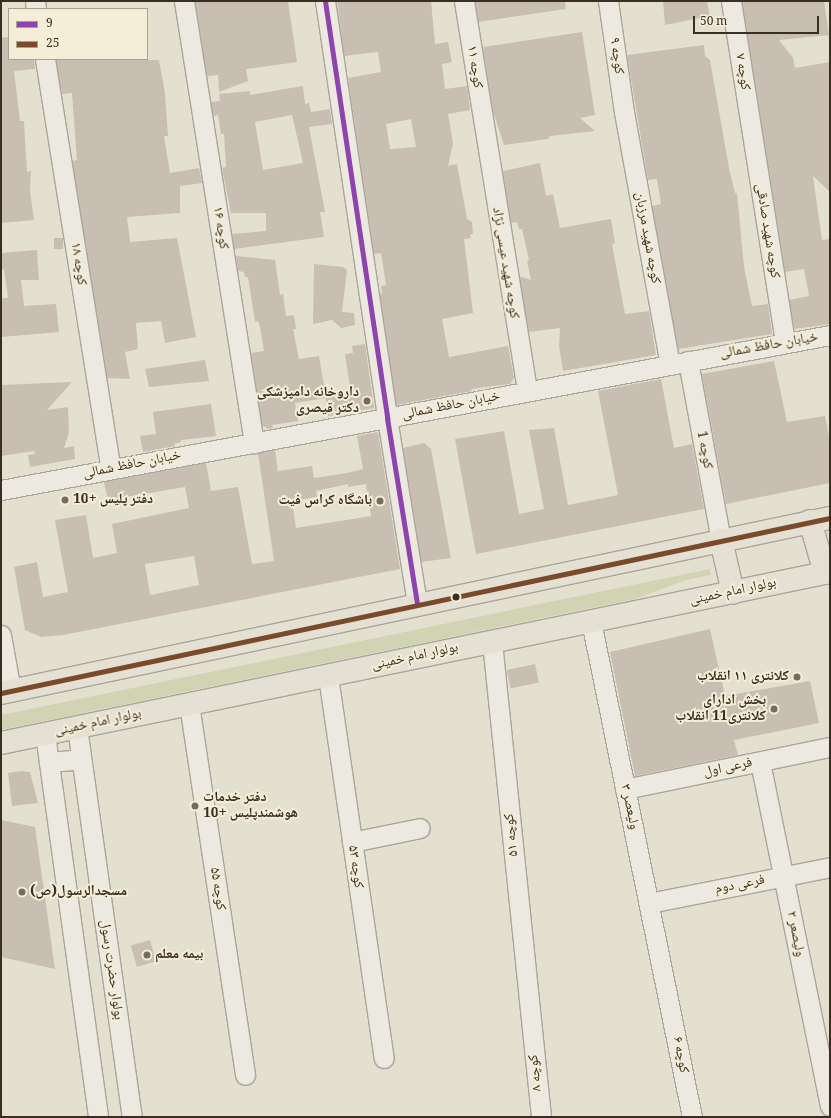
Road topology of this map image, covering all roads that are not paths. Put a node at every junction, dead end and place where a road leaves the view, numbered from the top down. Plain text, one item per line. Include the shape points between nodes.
1 (325, 1) edge
2 (464, 1) edge
3 (608, 1) edge
4 (731, 1) edge
5 (185, 7) edge
6 (44, 60) edge
7 (624, 112) joint
8 (749, 120) joint
9 (485, 134) joint
10 (830, 335) edge
11 (785, 343) junction
12 (679, 363) junction
13 (527, 392) junction
14 (387, 418) junction
15 (254, 443) junction
16 (111, 469) junction
17 (1, 490) edge
18 (820, 520) edge
19 (721, 540) junction
20 (827, 572) edge
21 (734, 592) junction
22 (417, 604) junction
23 (591, 621) junction
24 (1, 635) edge
25 (492, 642) junction
26 (328, 676) junction
27 (6, 692) edge
28 (189, 704) junction
29 (77, 727) junction
30 (45, 734) junction
31 (1, 744) edge
32 (830, 747) edge
33 (81, 759) junction
34 (49, 762) junction
35 (760, 762) junction
36 (625, 789) junction
37 (420, 828) dead end
38 (352, 842) junction
39 (830, 867) edge
40 (784, 877) junction
41 (649, 903) junction
42 (667, 993) joint
43 (532, 1029) joint
44 (384, 1058) dead end
45 (244, 1074) dead end
46 (830, 1106) edge
47 (98, 1117) edge
48 (132, 1117) edge
49 (541, 1117) edge
50 (692, 1117) edge

1 - 14 street
2 - 9 street, کوچه ۱۱
3 - 7 street, کوچه ۹
4 - 8 street, کوچه ۷
5 - 15 street, کوچه ۱۶
6 - 16 street, کوچه ۱۸
7 - 12 street, کوچه شهید مرزبان
8 - 11 street, کوچه شهید صادقی
9 - 13 street, کوچه شهید عیسی نژاد
10 - 11 street, خیابان حافظ شمالی
11 - 12 street, خیابان حافظ شمالی
12 - 13 street, خیابان حافظ شمالی
12 - 19 street, کوچه 1
13 - 14 street, خیابان حافظ شمالی
14 - 15 street, خیابان حافظ شمالی
14 - 22 street
15 - 16 street, خیابان حافظ شمالی
16 - 17 street, خیابان حافظ شمالی
18 - 19 main road
18 - 20 main road
19 - 21 main road
19 - 22 main road
20 - 21 main road, بولوار امام خمینی
21 - 23 main road, بولوار امام خمینی
22 - 27 main road
23 - 25 main road, بولوار امام خمینی
23 - 36 street, ولیعصر ۳
24 - 27 street
25 - 26 main road, بولوار امام خمینی
25 - 43 street, کوچه ۵۱
26 - 28 main road, بولوار امام خمینی
26 - 38 street, کوچه ۵۳
28 - 29 main road, بولوار امام خمینی
28 - 45 street, کوچه ۵۵
29 - 30 main road, بولوار امام خمینی
29 - 33 street, بولوار حضرت رسول
30 - 31 main road, بولوار امام خمینی
30 - 34 street
32 - 35 street, فرعی اول
33 - 34 street
33 - 48 street, بولوار حضرت رسول
34 - 47 street
35 - 36 street, فرعی اول
35 - 40 street, ولیصعر ۲
36 - 41 street, ولیعصر ۳
37 - 38 street
38 - 44 street, کوچه ۵۳
39 - 40 street, فرعی دوم
40 - 41 street, فرعی دوم
40 - 46 street, ولیصعر ۲
41 - 42 street, ولیعصر ۳
42 - 50 street, کوچه ۶
43 - 49 street, کوچه ۸

